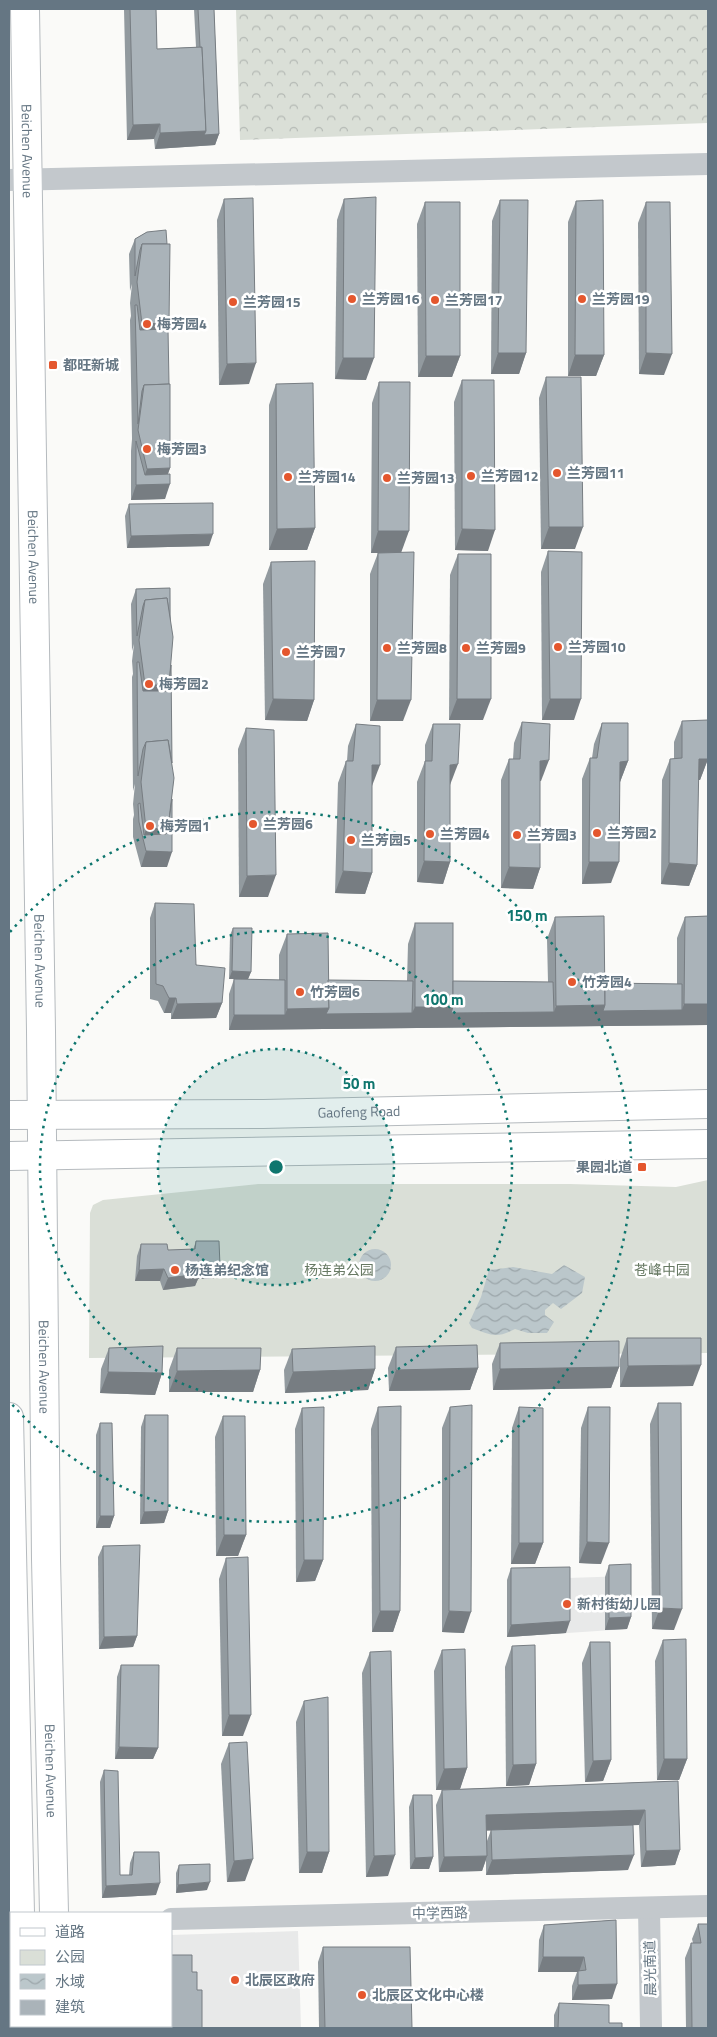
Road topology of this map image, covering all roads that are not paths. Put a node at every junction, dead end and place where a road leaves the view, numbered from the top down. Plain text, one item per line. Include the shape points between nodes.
1 (25, 9) edge
2 (708, 164) edge
3 (15, 184) edge
4 (708, 1104) edge
5 (42, 1114) junction
6 (9, 1115) edge
7 (708, 1144) edge
8 (9, 1156) edge
9 (41, 1156) junction
10 (9, 1417) edge
11 (708, 1906) edge
12 (649, 1908) junction
13 (20, 1912) edge
14 (54, 1912) edge
15 (172, 1919) edge
16 (651, 2028) edge

1 - 3 main road, Beichen Avenue
2 - 3 street
3 - 5 main road, Beichen Avenue
4 - 5 main road, Gaofeng Road via 272,1114
5 - 6 main road, Gaofeng Road
5 - 9 main road, Beichen Avenue
7 - 9 main road
8 - 9 main road
9 - 14 main road, Beichen Avenue
10 - 13 main road
11 - 12 street, 中学西路
12 - 15 street, 中学西路
12 - 16 street, 晨光南道

